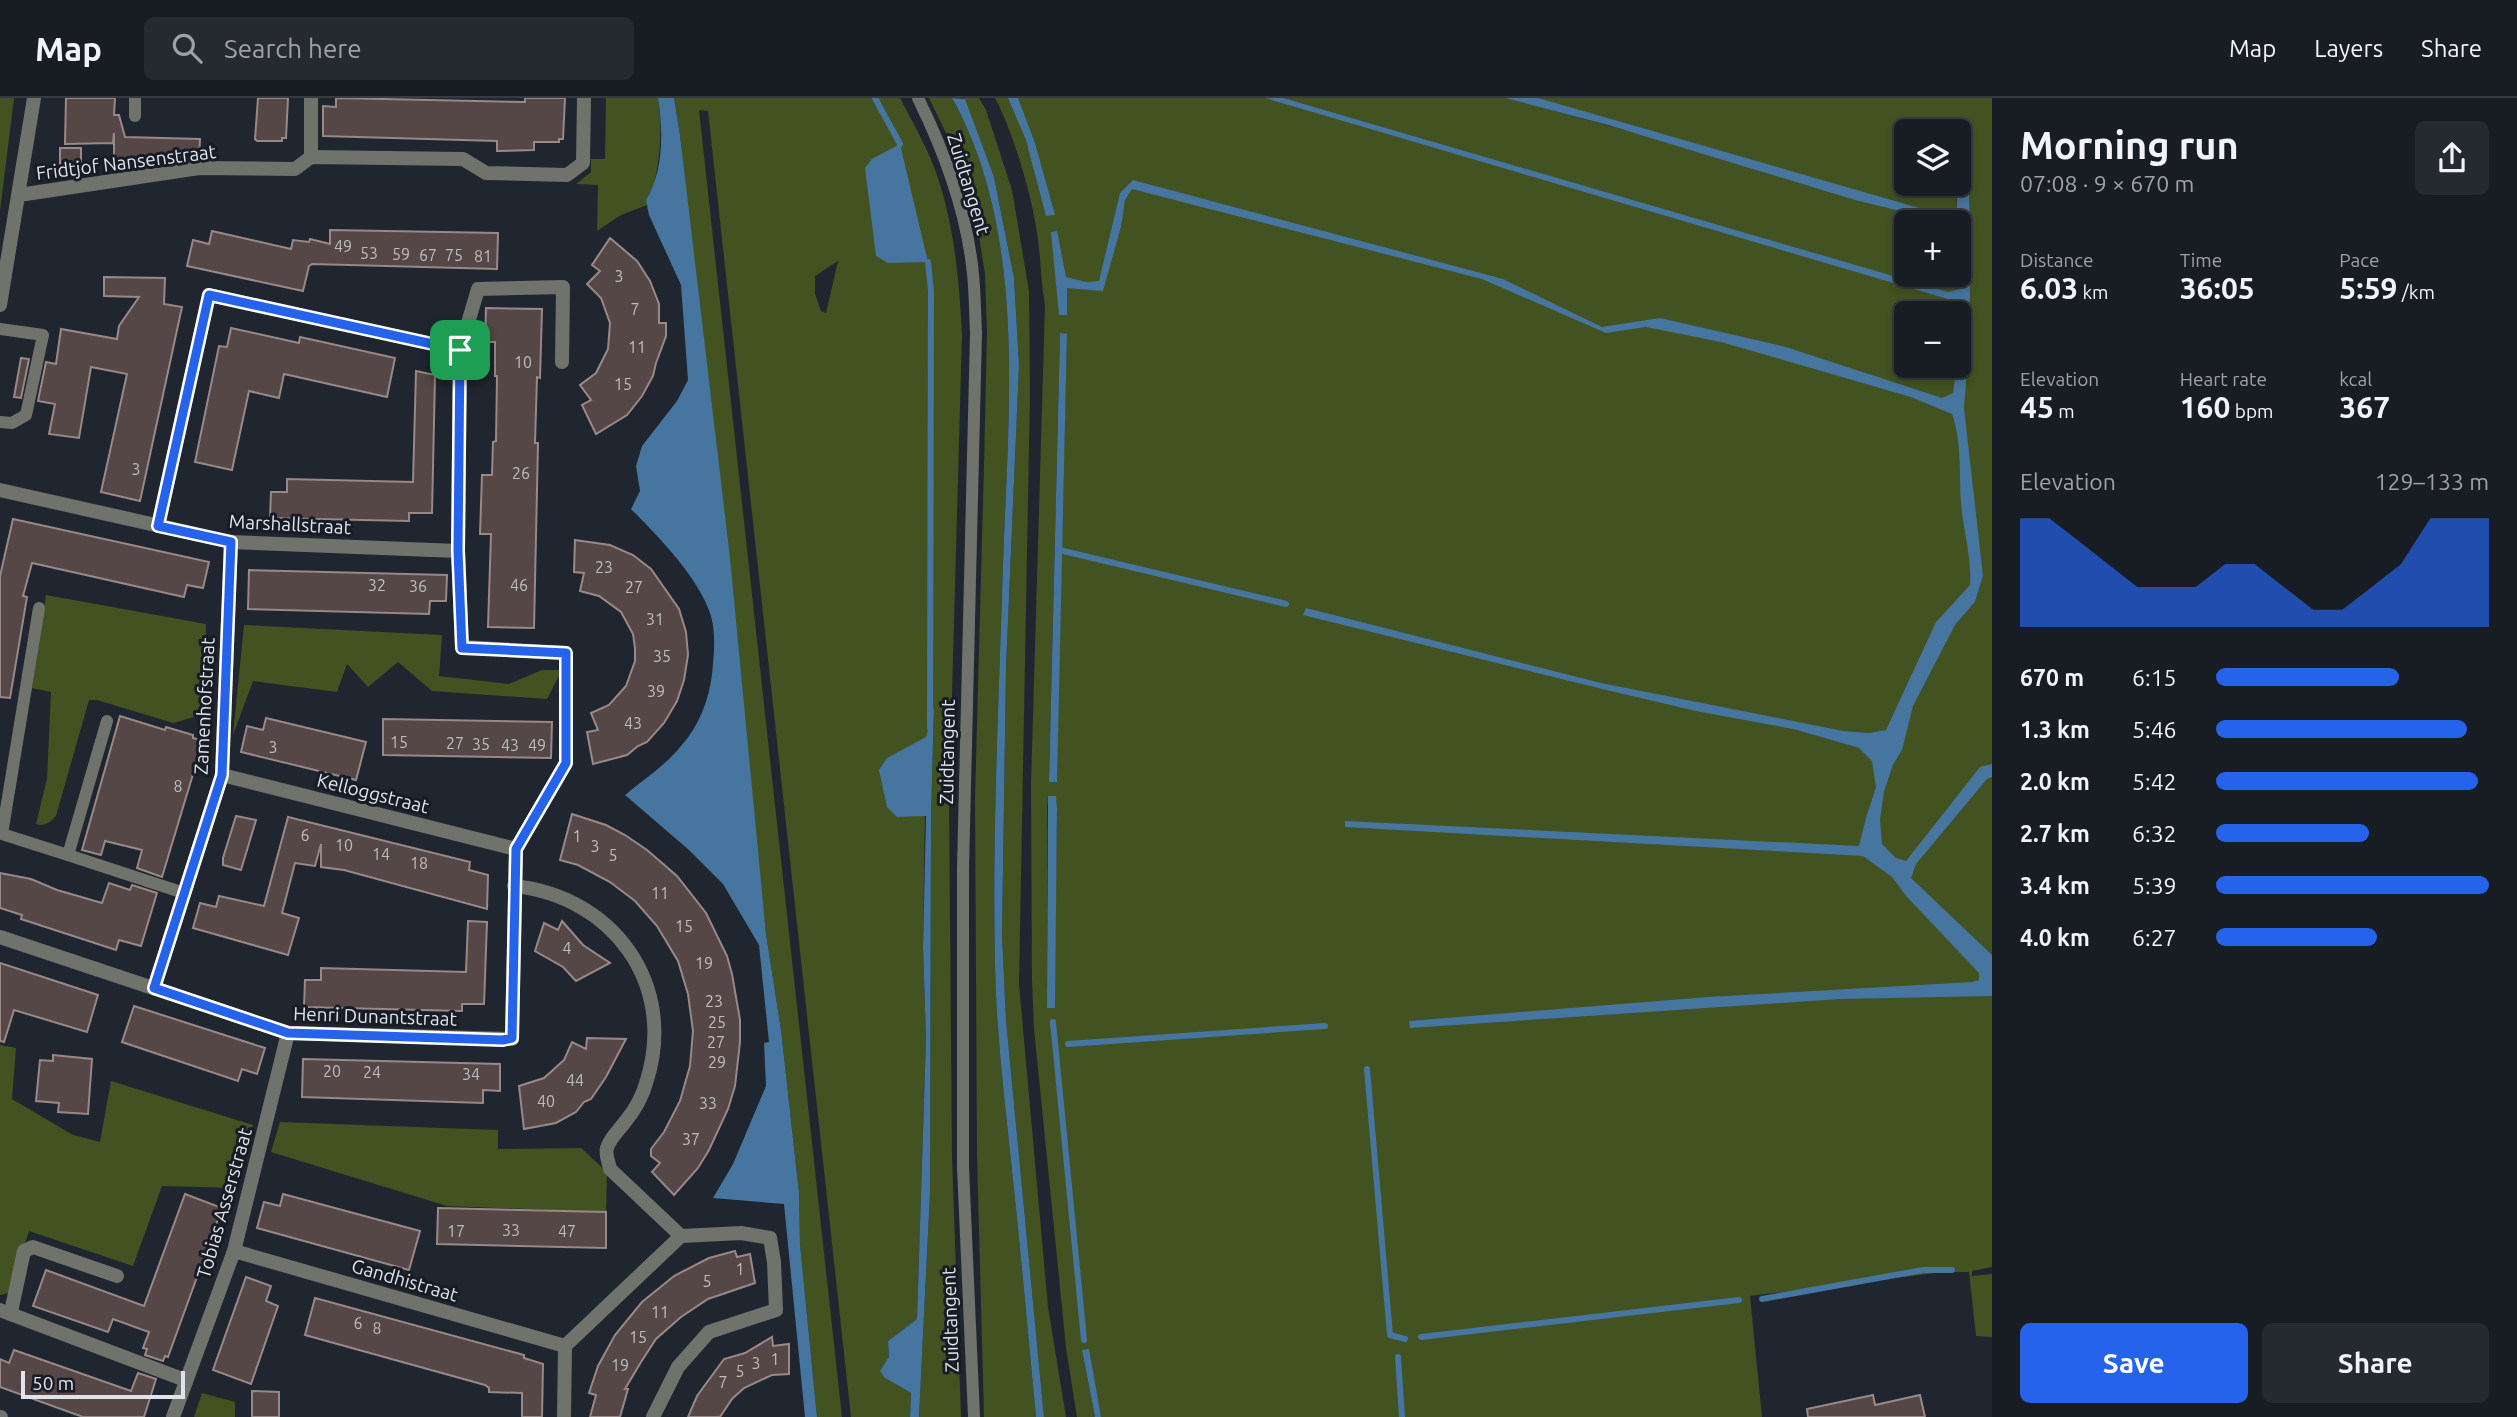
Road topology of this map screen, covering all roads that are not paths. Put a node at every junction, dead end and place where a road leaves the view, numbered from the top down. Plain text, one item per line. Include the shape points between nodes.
1 (34, 98) edge
2 (135, 98) edge
3 (311, 98) edge
4 (584, 98) edge
5 (918, 98) edge
6 (135, 116) dead end
7 (310, 157) junction
8 (19, 195) junction
9 (5, 246) edge
10 (0, 305) edge
11 (0, 329) edge
12 (460, 350) junction
13 (562, 362) dead end
14 (0, 422) edge
15 (0, 490) edge
16 (158, 526) junction
17 (231, 542) junction
18 (458, 551) junction
19 (39, 608) dead end
20 (107, 722) dead end
21 (222, 775) junction
22 (516, 849) junction
23 (68, 855) junction
24 (514, 886) junction
25 (184, 893) junction
26 (0, 937) edge
27 (154, 988) junction
28 (288, 1033) junction
29 (681, 1236) junction
30 (234, 1251) junction
31 (117, 1276) dead end
32 (5, 1311) edge
33 (565, 1346) junction
34 (185, 1380) junction
35 (173, 1417) edge
36 (564, 1417) edge
37 (653, 1417) edge
38 (974, 1417) edge

1 - 8 street
2 - 6 lane
3 - 7 street
4 - 7 street, Fridtjof Nansenstraat via 583,163 567,175 486,173 463,159
5 - 38 lane, Zuidtangent via 948,165 963,217 973,272 976,333 963,882 963,1167
7 - 8 street, Fridtjof Nansenstraat via 295,169 200,168
8 - 9 street
9 - 10 street
11 - 14 lane via 43,335 26,415 12,423
12 - 13 street via 478,289 563,286
12 - 16 street via 209,295
12 - 18 street
15 - 16 street, Marshallstraat
16 - 17 street, Marshallstraat
17 - 18 street, Marshallstraat
17 - 21 street, Zamenhofstraat
18 - 22 street via 462,648 566,653 566,763
19 - 23 lane via 2,834
20 - 23 lane
21 - 22 street, Kelloggstraat
21 - 25 street, Zamenhofstraat
22 - 24 street
23 - 25 lane
24 - 28 street, Henri Dunantstraat via 512,1038
24 - 29 street via 555,894 592,913 623,942 644,979 654,1020 652,1062 638,1103 613,1137 607,1154 610,1169
25 - 27 street, Zamenhofstraat
26 - 27 street, Henri Dunantstraat
27 - 28 street, Henri Dunantstraat
28 - 30 street, Tobias Asserstraat
29 - 33 street
29 - 37 street via 741,1233 770,1238 776,1310 709,1332 678,1367
30 - 33 street, Gandhistraat
30 - 34 street, Tobias Asserstraat
31 - 32 street via 33,1247 24,1251
32 - 34 street
33 - 36 street
34 - 35 street, Tobias Asserstraat

